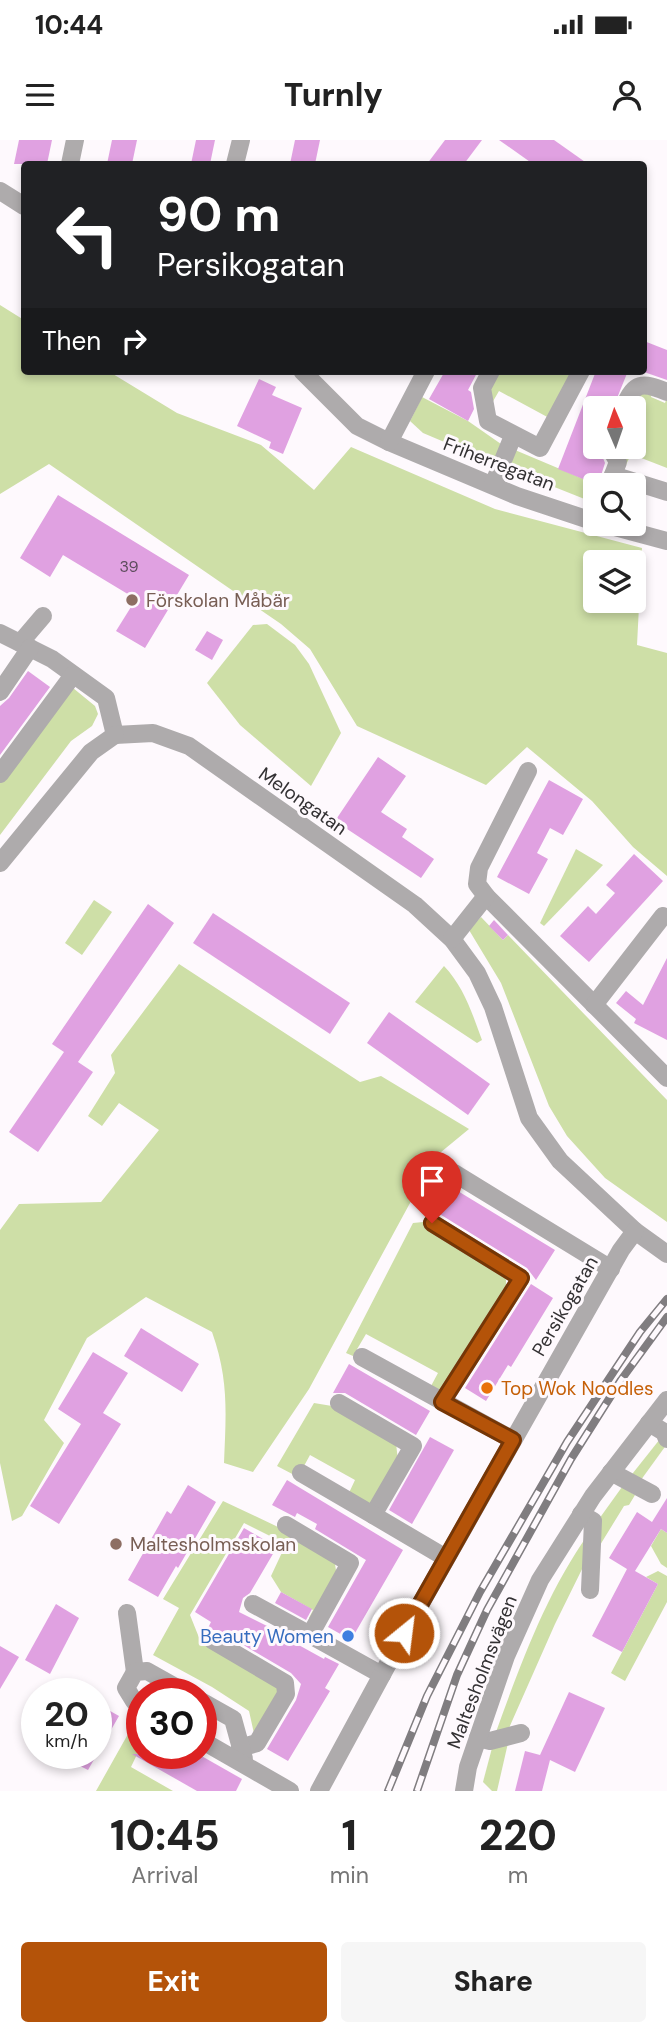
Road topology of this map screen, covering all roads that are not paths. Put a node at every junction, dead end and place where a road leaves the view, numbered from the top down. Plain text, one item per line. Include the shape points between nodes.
1 (75, 140) edge
2 (241, 140) edge
3 (71, 161) edge
4 (236, 161) edge
5 (0, 191) edge
6 (21, 204) edge
7 (306, 375) edge
8 (424, 375) edge
9 (489, 375) edge
10 (579, 375) edge
11 (667, 392) edge
12 (629, 396) edge
13 (513, 436) junction
14 (389, 442) junction
15 (493, 485) junction
16 (646, 488) edge
17 (667, 492) edge
18 (583, 516) edge
19 (646, 535) edge
20 (667, 541) edge
21 (43, 616) dead end
22 (0, 633) edge
23 (25, 646) junction
24 (74, 675) junction
25 (0, 692) edge
26 (115, 735) junction
27 (528, 771) dead end
28 (0, 774) edge
29 (0, 863) edge
30 (486, 896) junction
31 (663, 916) dead end
32 (452, 939) junction
33 (594, 1005) junction
34 (667, 1078) edge
35 (454, 1173) dead end
36 (432, 1223) dead end
37 (635, 1231) junction
38 (667, 1254) edge
39 (611, 1269) junction
40 (362, 1357) dead end
41 (667, 1400) edge
42 (442, 1402) junction
43 (339, 1403) dead end
44 (649, 1423) junction
45 (667, 1439) edge
46 (513, 1440) junction
47 (611, 1472) junction
48 (301, 1474) dead end
49 (652, 1494) dead end
50 (581, 1514) junction
51 (373, 1515) junction
52 (286, 1525) dead end
53 (446, 1558) junction
54 (590, 1590) dead end
55 (253, 1604) dead end
56 (127, 1613) dead end
57 (310, 1635) junction
58 (212, 1640) dead end
59 (135, 1672) junction
60 (382, 1675) junction
61 (132, 1678) edge
62 (159, 1678) edge
63 (217, 1710) edge
64 (521, 1733) dead end
65 (478, 1738) junction
66 (240, 1748) junction
67 (217, 1749) edge
68 (246, 1766) junction
69 (468, 1790) edge
70 (290, 1791) edge
71 (319, 1791) edge

1 - 3 street
2 - 4 street
5 - 6 street
7 - 14 street, Friherregatan via 357,426
8 - 14 street
9 - 13 street via 482,388 488,421
10 - 13 street via 540,448
11 - 12 street via 648,385 639,386
13 - 15 street
14 - 15 street, Friherregatan
15 - 18 street, Friherregatan
16 - 17 street
19 - 20 street, Friherregatan
21 - 23 street
22 - 23 street
23 - 24 street
23 - 25 street
24 - 26 street via 106,698
24 - 28 street
26 - 29 street via 91,752
26 - 32 street, Melongatan via 153,733 189,746 415,905
27 - 30 street via 479,868 477,884
30 - 32 street
30 - 33 street
31 - 33 street
32 - 37 street, Melongatan via 477,973 493,1007 529,1118 560,1161
33 - 34 street
35 - 39 street
36 - 42 street via 521,1278
37 - 38 street, Melongatan
37 - 39 street, Persikogatan
39 - 46 street, Persikogatan
40 - 42 street
41 - 44 street, Maltesholmsvägen
42 - 46 street
43 - 51 street via 412,1446
44 - 45 street
44 - 47 street, Maltesholmsvägen
46 - 53 street, Persikogatan
47 - 49 street
47 - 50 street, Maltesholmsvägen
48 - 51 street
50 - 54 street via 593,1521
50 - 65 street, Maltesholmsvägen via 540,1580 506,1656
51 - 53 street
52 - 57 street via 350,1563
53 - 60 street, Persikogatan
55 - 57 street
56 - 59 street
57 - 60 street
58 - 66 street via 285,1684 286,1694 257,1743
59 - 61 street
59 - 62 street via 147,1671
60 - 71 street, Persikogatan
63 - 66 street via 233,1719
64 - 65 street via 490,1741
65 - 69 street, Maltesholmsvägen via 468,1767
66 - 68 street
67 - 68 street
68 - 70 street

